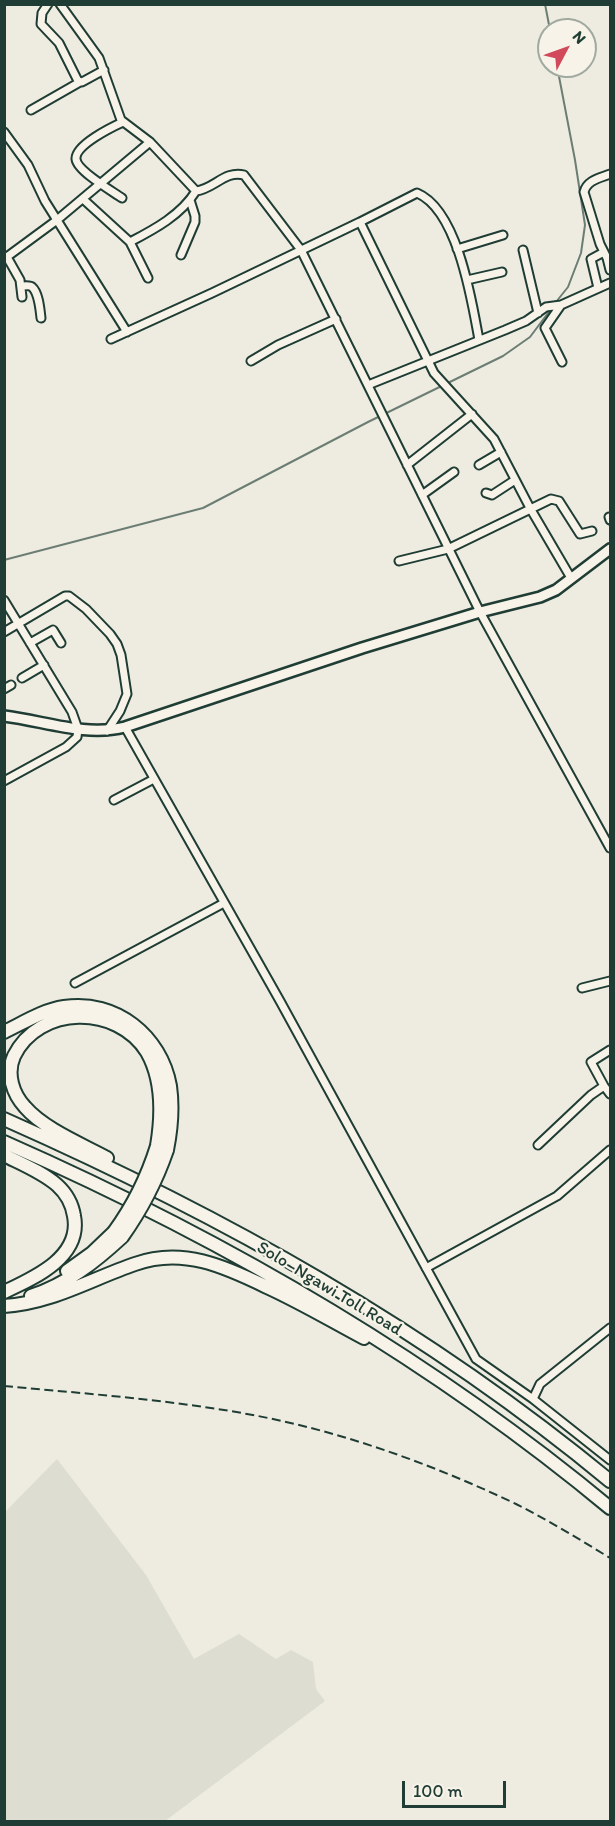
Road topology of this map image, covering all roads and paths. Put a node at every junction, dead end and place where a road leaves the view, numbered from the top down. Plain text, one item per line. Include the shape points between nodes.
1 (48, 4) edge
2 (60, 4) edge
3 (104, 70) junction
4 (80, 82) junction
5 (31, 110) dead end
6 (123, 122) junction
7 (4, 132) edge
8 (150, 142) junction
9 (610, 170) edge
10 (100, 183) junction
11 (196, 191) junction
12 (122, 198) dead end
13 (83, 199) junction
14 (190, 200) junction
15 (57, 220) junction
16 (360, 222) junction
17 (503, 236) dead end
18 (130, 242) junction
19 (457, 249) junction
20 (301, 250) junction
21 (523, 250) dead end
22 (604, 252) junction
23 (181, 255) dead end
24 (6, 258) edge
25 (610, 270) edge
26 (502, 272) dead end
27 (148, 278) dead end
28 (467, 280) junction
29 (610, 283) edge
30 (21, 286) junction
31 (598, 288) junction
32 (22, 297) dead end
33 (555, 306) junction
34 (538, 313) junction
35 (41, 318) dead end
36 (336, 319) junction
37 (127, 332) junction
38 (111, 339) dead end
39 (479, 340) junction
40 (251, 361) dead end
41 (429, 362) junction
42 (562, 362) dead end
43 (368, 385) junction
44 (472, 414) junction
45 (501, 452) junction
46 (407, 465) junction
47 (479, 465) dead end
48 (454, 472) dead end
49 (515, 480) junction
50 (486, 493) dead end
51 (422, 495) junction
52 (530, 508) junction
53 (592, 531) dead end
54 (448, 549) junction
55 (610, 549) edge
56 (399, 561) dead end
57 (571, 578) junction
58 (4, 600) edge
59 (480, 612) junction
60 (18, 623) junction
61 (4, 632) edge
62 (30, 643) junction
63 (62, 644) dead end
64 (44, 665) junction
65 (22, 678) dead end
66 (4, 716) edge
67 (125, 727) junction
68 (78, 729) junction
69 (107, 730) junction
70 (154, 778) junction
71 (4, 781) edge
72 (114, 800) dead end
73 (610, 848) edge
74 (224, 903) junction
75 (610, 981) edge
76 (75, 983) dead end
77 (582, 988) dead end
78 (4, 1032) edge
79 (610, 1050) edge
80 (604, 1086) junction
81 (610, 1094) edge
82 (4, 1119) edge
83 (4, 1142) edge
84 (538, 1145) dead end
85 (162, 1148) junction
86 (610, 1150) edge
87 (4, 1155) edge
88 (215, 1219) junction
89 (118, 1234) junction
90 (426, 1268) junction
91 (4, 1293) edge
92 (4, 1304) edge
93 (610, 1328) edge
94 (441, 1380) junction
95 (533, 1399) junction
96 (610, 1460) edge
97 (610, 1481) edge
98 (610, 1508) edge

1 - 4 street via 41,24 59,43
2 - 3 street via 96,52
3 - 4 street
3 - 6 street
4 - 5 street
6 - 8 street
6 - 10 street via 97,135 77,153 79,165
7 - 15 street via 28,165
8 - 10 street
8 - 11 street
9 - 22 street via 584,190
10 - 12 street
10 - 13 street
11 - 14 street
11 - 20 street via 230,175 244,175
13 - 15 street
13 - 18 street
14 - 18 street via 158,227
14 - 23 street via 195,222
15 - 24 street
15 - 37 street
16 - 19 street via 417,193 434,206
16 - 20 street
16 - 41 street
17 - 19 street
18 - 27 street
19 - 28 street
20 - 36 street
20 - 37 street
21 - 34 street
22 - 25 street
22 - 31 street via 591,259
24 - 30 street
26 - 28 street
28 - 39 street
29 - 31 street
30 - 32 street
30 - 35 street via 33,289
31 - 33 street
33 - 34 street
33 - 42 street via 545,328
34 - 39 street
36 - 40 street
36 - 43 street
37 - 38 street
39 - 41 street
41 - 43 street
41 - 44 street via 444,385
43 - 46 street
44 - 45 street
44 - 46 street
45 - 47 street
45 - 49 street
46 - 51 street
48 - 51 street
49 - 50 street via 492,495
49 - 52 street
51 - 54 street
52 - 53 street via 556,499 580,534
52 - 54 street
52 - 57 street
54 - 56 street
54 - 59 street
55 - 57 main road
57 - 59 main road via 540,597
58 - 60 street
59 - 67 main road
59 - 73 street
60 - 61 street
60 - 62 street
60 - 69 street via 69,596 110,634 121,655 127,694
62 - 63 street via 53,630
62 - 64 street
64 - 65 street
64 - 68 street
66 - 68 main road
67 - 69 main road
67 - 70 street
68 - 69 main road
68 - 71 street via 78,737 66,747
70 - 72 street
70 - 74 street
74 - 76 street
74 - 90 street
75 - 77 street
78 - 85 highway via 65,1007 100,1008 131,1023 152,1042 170,1087 170,1132
79 - 80 street via 591,1062
80 - 81 street
80 - 84 street
82 - 88 highway, Solo–Ngawi Toll Road
83 - 94 highway, Solo–Ngawi Toll Road via 214,1243 349,1320
85 - 88 highway via 158,1081 145,1050 126,1032 104,1020 71,1017 43,1025 25,1039 13,1060 12,1083 16,1095 35,1117
85 - 89 highway, bridge
86 - 90 street via 560,1193
87 - 91 highway via 56,1184 67,1195 75,1223 67,1250 46,1270
88 - 97 highway, Solo–Ngawi Toll Road via 295,1263 447,1358
89 - 91 highway via 45,1283
89 - 92 highway via 88,1267 72,1277
90 - 95 street via 476,1359
92 - 94 highway via 69,1292 135,1263 189,1258 224,1267 288,1297
93 - 95 street via 540,1384
94 - 98 highway, Solo–Ngawi Toll Road
95 - 96 street

